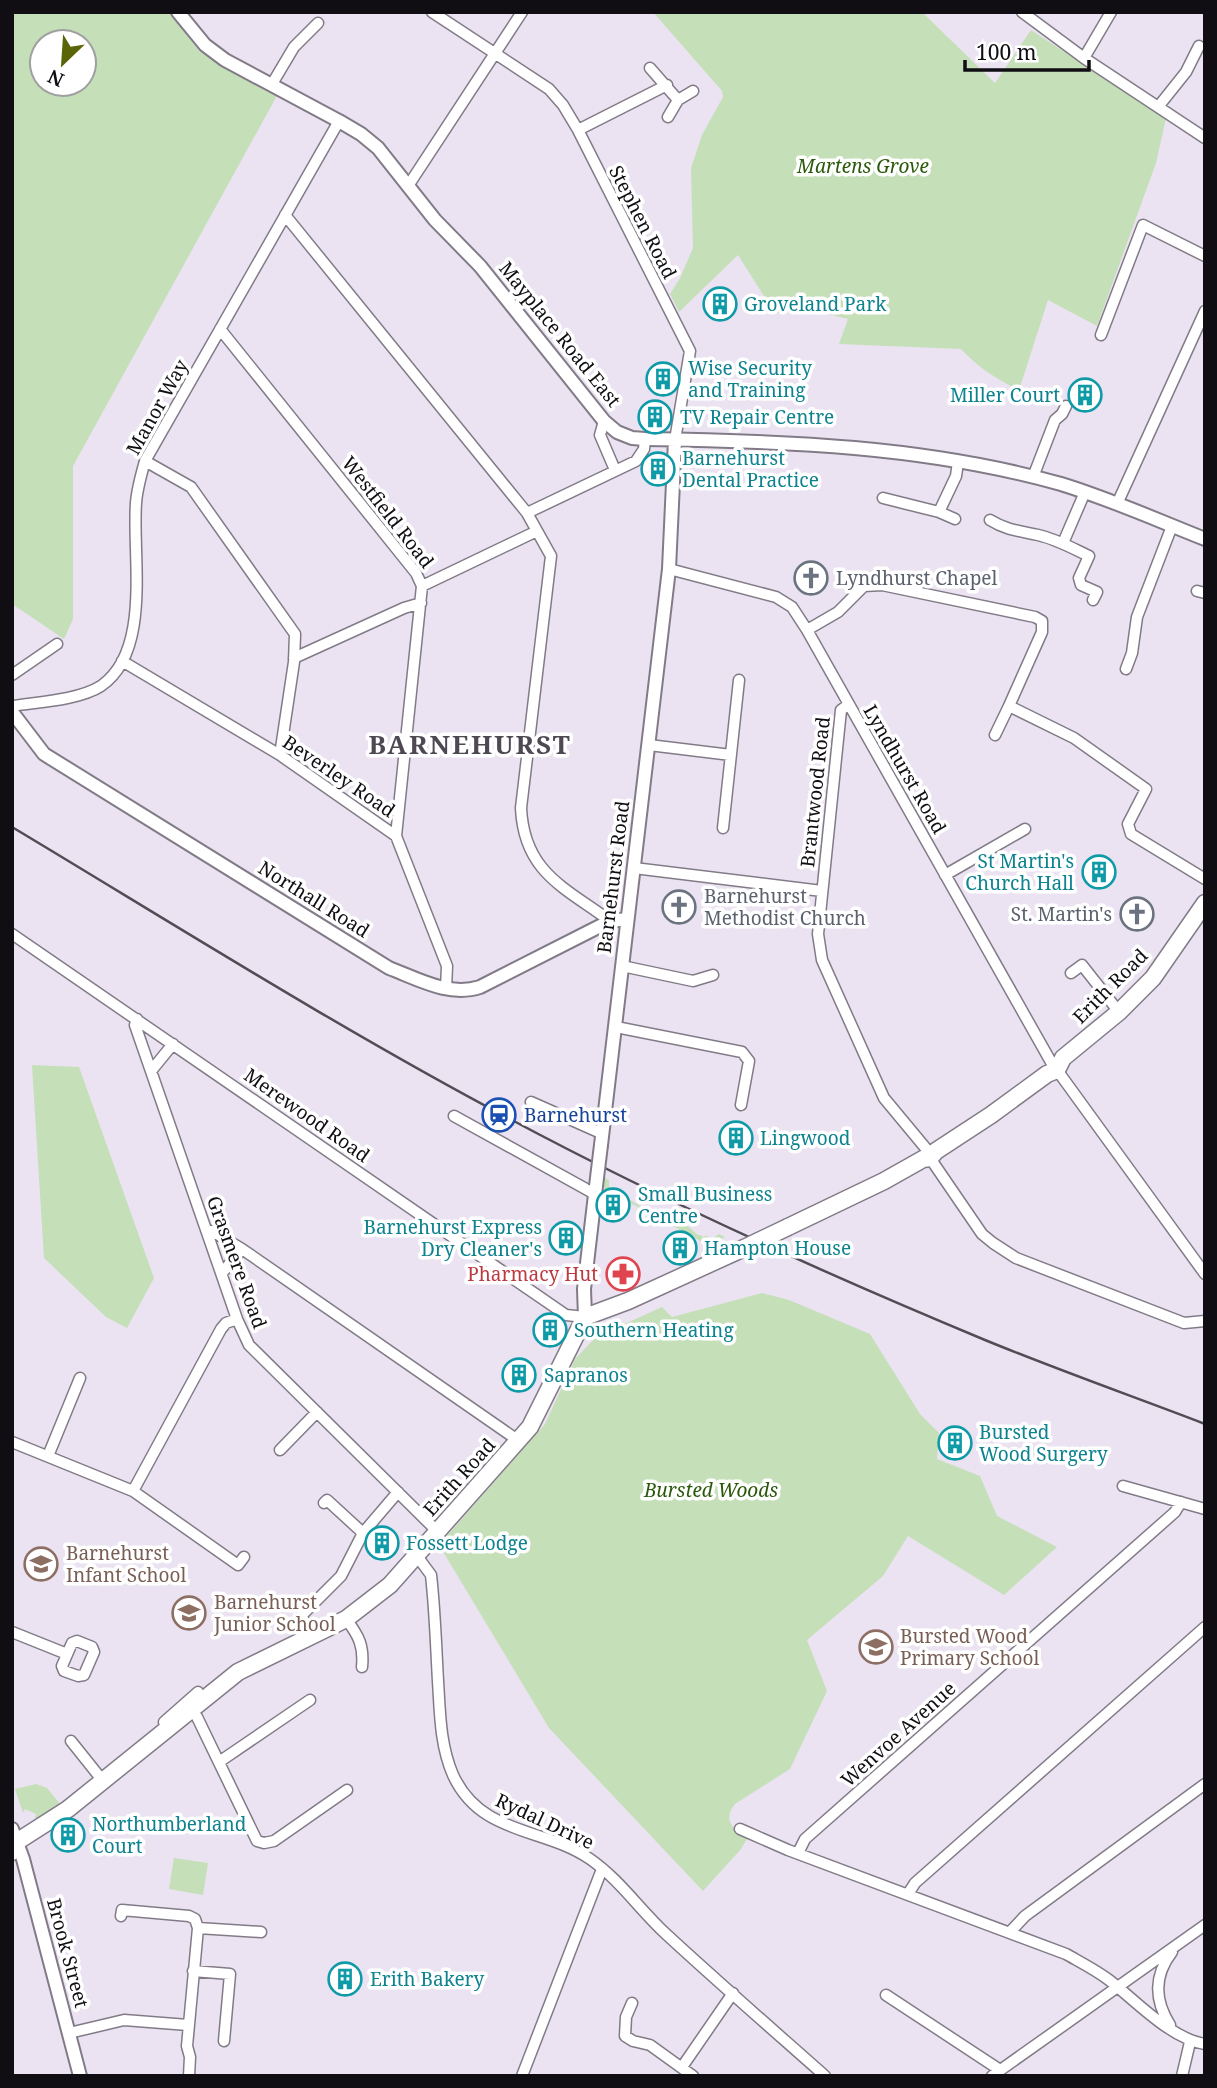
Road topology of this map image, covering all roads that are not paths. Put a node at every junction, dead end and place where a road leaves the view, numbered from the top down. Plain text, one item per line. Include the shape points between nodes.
1 (432, 12) edge
2 (523, 12) edge
3 (1022, 12) edge
4 (1111, 12) edge
5 (179, 13) edge
6 (318, 23) dead end
7 (1199, 46) dead end
8 (495, 54) junction
9 (1084, 58) junction
10 (650, 68) dead end
11 (272, 84) junction
12 (667, 85) junction
13 (693, 91) dead end
14 (678, 100) junction
15 (1158, 107) junction
16 (668, 117) dead end
17 (339, 121) junction
18 (578, 130) junction
19 (1205, 138) edge
20 (408, 186) junction
21 (285, 215) junction
22 (1205, 256) edge
23 (1205, 311) edge
24 (220, 329) junction
25 (1101, 335) dead end
26 (1066, 406) dead end
27 (604, 421) junction
28 (645, 439) junction
29 (675, 440) junction
30 (145, 461) junction
31 (958, 461) junction
32 (615, 470) junction
33 (1033, 477) junction
34 (1085, 492) junction
35 (883, 498) dead end
36 (1117, 504) junction
37 (939, 512) junction
38 (527, 513) junction
39 (955, 519) dead end
40 (990, 520) dead end
41 (1172, 526) junction
42 (537, 531) junction
43 (1204, 536) edge
44 (1063, 543) junction
45 (669, 569) junction
46 (422, 586) junction
47 (1093, 600) dead end
48 (421, 603) junction
49 (807, 630) junction
50 (57, 644) dead end
51 (294, 658) junction
52 (122, 661) junction
53 (1126, 669) dead end
54 (12, 676) edge
55 (739, 680) dead end
56 (848, 705) junction
57 (12, 706) edge
58 (1009, 706) junction
59 (12, 712) edge
60 (995, 734) dead end
61 (649, 745) junction
62 (279, 755) junction
63 (731, 755) junction
64 (723, 828) dead end
65 (1026, 829) dead end
66 (396, 836) junction
67 (634, 868) junction
68 (945, 876) junction
69 (1205, 878) edge
70 (821, 891) junction
71 (1205, 903) edge
72 (627, 919) junction
73 (610, 921) junction
74 (12, 934) edge
75 (622, 966) junction
76 (1071, 973) dead end
77 (713, 975) dead end
78 (446, 989) junction
79 (1119, 1012) junction
80 (137, 1019) junction
81 (616, 1027) junction
82 (173, 1044) junction
83 (1054, 1066) junction
84 (151, 1071) junction
85 (531, 1102) dead end
86 (741, 1105) dead end
87 (454, 1116) dead end
88 (602, 1140) junction
89 (929, 1155) junction
90 (595, 1190) junction
91 (207, 1231) junction
92 (242, 1249) junction
93 (222, 1273) junction
94 (1205, 1274) edge
95 (585, 1317) junction
96 (237, 1319) junction
97 (1205, 1321) edge
98 (80, 1378) dead end
99 (317, 1412) junction
100 (519, 1441) junction
101 (12, 1442) edge
102 (280, 1450) dead end
103 (48, 1456) junction
104 (1123, 1486) dead end
105 (133, 1491) junction
106 (398, 1492) junction
107 (1181, 1502) junction
108 (324, 1503) dead end
109 (1205, 1509) edge
110 (438, 1532) junction
111 (363, 1533) junction
112 (417, 1556) junction
113 (244, 1557) dead end
114 (346, 1619) junction
115 (301, 1620) dead end
116 (1205, 1627) edge
117 (12, 1632) edge
118 (67, 1654) dead end
119 (362, 1667) dead end
120 (198, 1692) dead end
121 (310, 1700) dead end
122 (191, 1710) junction
123 (164, 1733) junction
124 (71, 1741) dead end
125 (219, 1762) junction
126 (103, 1781) junction
127 (1205, 1784) edge
128 (347, 1790) dead end
129 (740, 1829) dead end
130 (14, 1840) edge
131 (798, 1853) junction
132 (602, 1869) junction
133 (908, 1894) junction
134 (121, 1916) dead end
135 (1205, 1925) edge
136 (198, 1928) junction
137 (1010, 1932) junction
138 (261, 1933) dead end
139 (1176, 1945) junction
140 (193, 1970) junction
141 (1118, 1987) junction
142 (733, 1993) junction
143 (886, 1995) dead end
144 (632, 2003) dead end
145 (188, 2025) junction
146 (1174, 2031) junction
147 (69, 2033) junction
148 (224, 2041) dead end
149 (1190, 2042) junction
150 (1205, 2044) edge
151 (682, 2067) junction
152 (996, 2073) edge
153 (80, 2076) edge
154 (189, 2076) edge
155 (522, 2076) edge
156 (693, 2076) edge
157 (825, 2076) edge
158 (1182, 2076) edge

1 - 8 street, Stephen Road
2 - 8 street
3 - 9 street
4 - 9 street
5 - 11 street, Mayplace Road East via 205,45
6 - 11 street via 294,47
7 - 15 street via 1186,72
8 - 18 street, Stephen Road via 549,89
8 - 20 street
9 - 15 street
10 - 12 street
11 - 17 street, Mayplace Road East
12 - 14 street
12 - 18 street
13 - 14 street
14 - 16 street
15 - 19 street
17 - 20 street, Mayplace Road East via 379,149
17 - 21 street, Manor Way
18 - 29 street, Stephen Road via 690,351
20 - 27 street, Mayplace Road East via 480,266
21 - 24 street, Manor Way
21 - 38 street
22 - 25 street via 1143,225
23 - 36 street
24 - 30 street, Manor Way
24 - 46 street, Westfield Road
26 - 33 street via 1055,420
27 - 28 street, Mayplace Road East via 617,432
27 - 32 street via 600,435
28 - 29 street, Mayplace Road East
28 - 32 street via 636,461
29 - 31 street, Mayplace Road East via 823,445
29 - 45 street, Barnehurst Road
30 - 51 street via 191,487 295,634
30 - 52 street, Manor Way via 136,502 135,605
31 - 33 street, Mayplace Road East
31 - 37 street
32 - 38 street
33 - 34 street, Mayplace Road East
34 - 36 street, Mayplace Road East
34 - 44 street
35 - 37 street
36 - 41 street, Mayplace Road East
37 - 39 street
38 - 42 street
40 - 44 street
41 - 43 street, Mayplace Road East
41 - 53 street via 1136,617
42 - 46 street
42 - 73 street via 551,556 521,821 537,861 552,880
44 - 47 street via 1089,556 1079,578 1081,585 1097,592
45 - 49 street, Lyndhurst Road via 776,597 792,607
45 - 61 street, Barnehurst Road
46 - 48 street, Westfield Road
48 - 51 street
48 - 66 street, Westfield Road
49 - 56 street, Lyndhurst Road
49 - 58 street via 838,612 864,586 882,585 1035,617 1042,621 1042,632
50 - 54 street
51 - 62 street
52 - 57 street, Manor Way via 100,686 83,694
52 - 62 street, Beverley Road
55 - 63 street
56 - 68 street, Lyndhurst Road
56 - 70 street, Brantwood Road via 841,710
58 - 60 street
58 - 69 street via 1074,738 1146,789 1128,824 1131,834
59 - 78 street, Northall Road via 44,754 389,968
61 - 63 street
61 - 67 street, Barnehurst Road
62 - 66 street, Beverley Road
63 - 64 street
65 - 68 street
66 - 78 street, Beverley Road via 446,966
67 - 70 street
67 - 72 street, Barnehurst Road
68 - 83 street, Lyndhurst Road
70 - 89 street, Brantwood Road via 818,934 822,960 884,1098
71 - 79 main road, Erith Road via 1153,978
72 - 73 street, Northall Road
72 - 75 street, Barnehurst Road
73 - 78 street, Northall Road via 480,987
74 - 80 street, Merewood Road
75 - 77 street via 693,981
75 - 81 street, Barnehurst Road
76 - 79 street via 1082,965
79 - 83 main road, Erith Road
80 - 82 street, Merewood Road
80 - 84 street, Grasmere Road
81 - 86 street via 743,1052 749,1061
81 - 88 street, Barnehurst Road
82 - 84 street
82 - 95 street, Merewood Road via 566,1315
83 - 89 main road, Erith Road
83 - 94 street, Lyndhurst Road
84 - 91 street, Grasmere Road
85 - 88 street
87 - 90 street
88 - 90 street, Barnehurst Road, bridge
89 - 95 main road, Erith Road, bridge via 742,1249
89 - 97 street, Brantwood Road via 982,1234 1016,1258 1184,1323
90 - 95 street, Barnehurst Road
91 - 92 street
91 - 93 street, Grasmere Road
92 - 93 street
92 - 100 street
93 - 96 street, Grasmere Road
95 - 100 main road, Erith Road via 540,1411
96 - 99 street, Grasmere Road via 249,1345
96 - 105 street via 222,1329
98 - 103 street
99 - 102 street
99 - 106 street, Grasmere Road
100 - 110 main road, Erith Road
101 - 103 street
103 - 105 street
104 - 107 street
105 - 113 street via 238,1565
106 - 110 street, Grasmere Road
106 - 111 street
107 - 109 street
107 - 131 street, Wenvoe Avenue via 805,1839
108 - 111 street via 327,1500
110 - 112 main road, Erith Road
111 - 115 street via 341,1576
112 - 114 main road, Erith Road via 390,1585
112 - 132 street, Rydal Drive via 431,1575 440,1725 454,1777 486,1815 558,1843
114 - 119 street via 360,1637
114 - 122 main road, Erith Road via 238,1672
116 - 133 street via 915,1883
117 - 118 street
120 - 123 street via 164,1722
121 - 125 street
122 - 123 main road, Erith Road
122 - 125 street
123 - 126 main road, Erith Road
124 - 126 street
125 - 128 street via 252,1833 264,1843 274,1841
126 - 130 main road, Erith Road via 68,1809
127 - 137 street via 1025,1916
129 - 131 street
130 - 147 street, Brook Street
131 - 133 street
132 - 142 street, Rydal Drive
132 - 155 street
133 - 137 street
134 - 136 street via 122,1910 189,1916
135 - 139 street
136 - 138 street
136 - 140 street
137 - 141 street via 1066,1954
139 - 141 street
139 - 146 street via 1163,1965 1157,1990
140 - 145 street
140 - 148 street via 230,1974
141 - 146 street
141 - 152 street
142 - 151 street
142 - 157 street, Rydal Drive
143 - 152 street
144 - 151 street via 625,2036 650,2045
145 - 147 street via 124,2020
145 - 154 street
146 - 149 street
147 - 153 street, Brook Street
149 - 150 street
149 - 158 street
151 - 156 street

